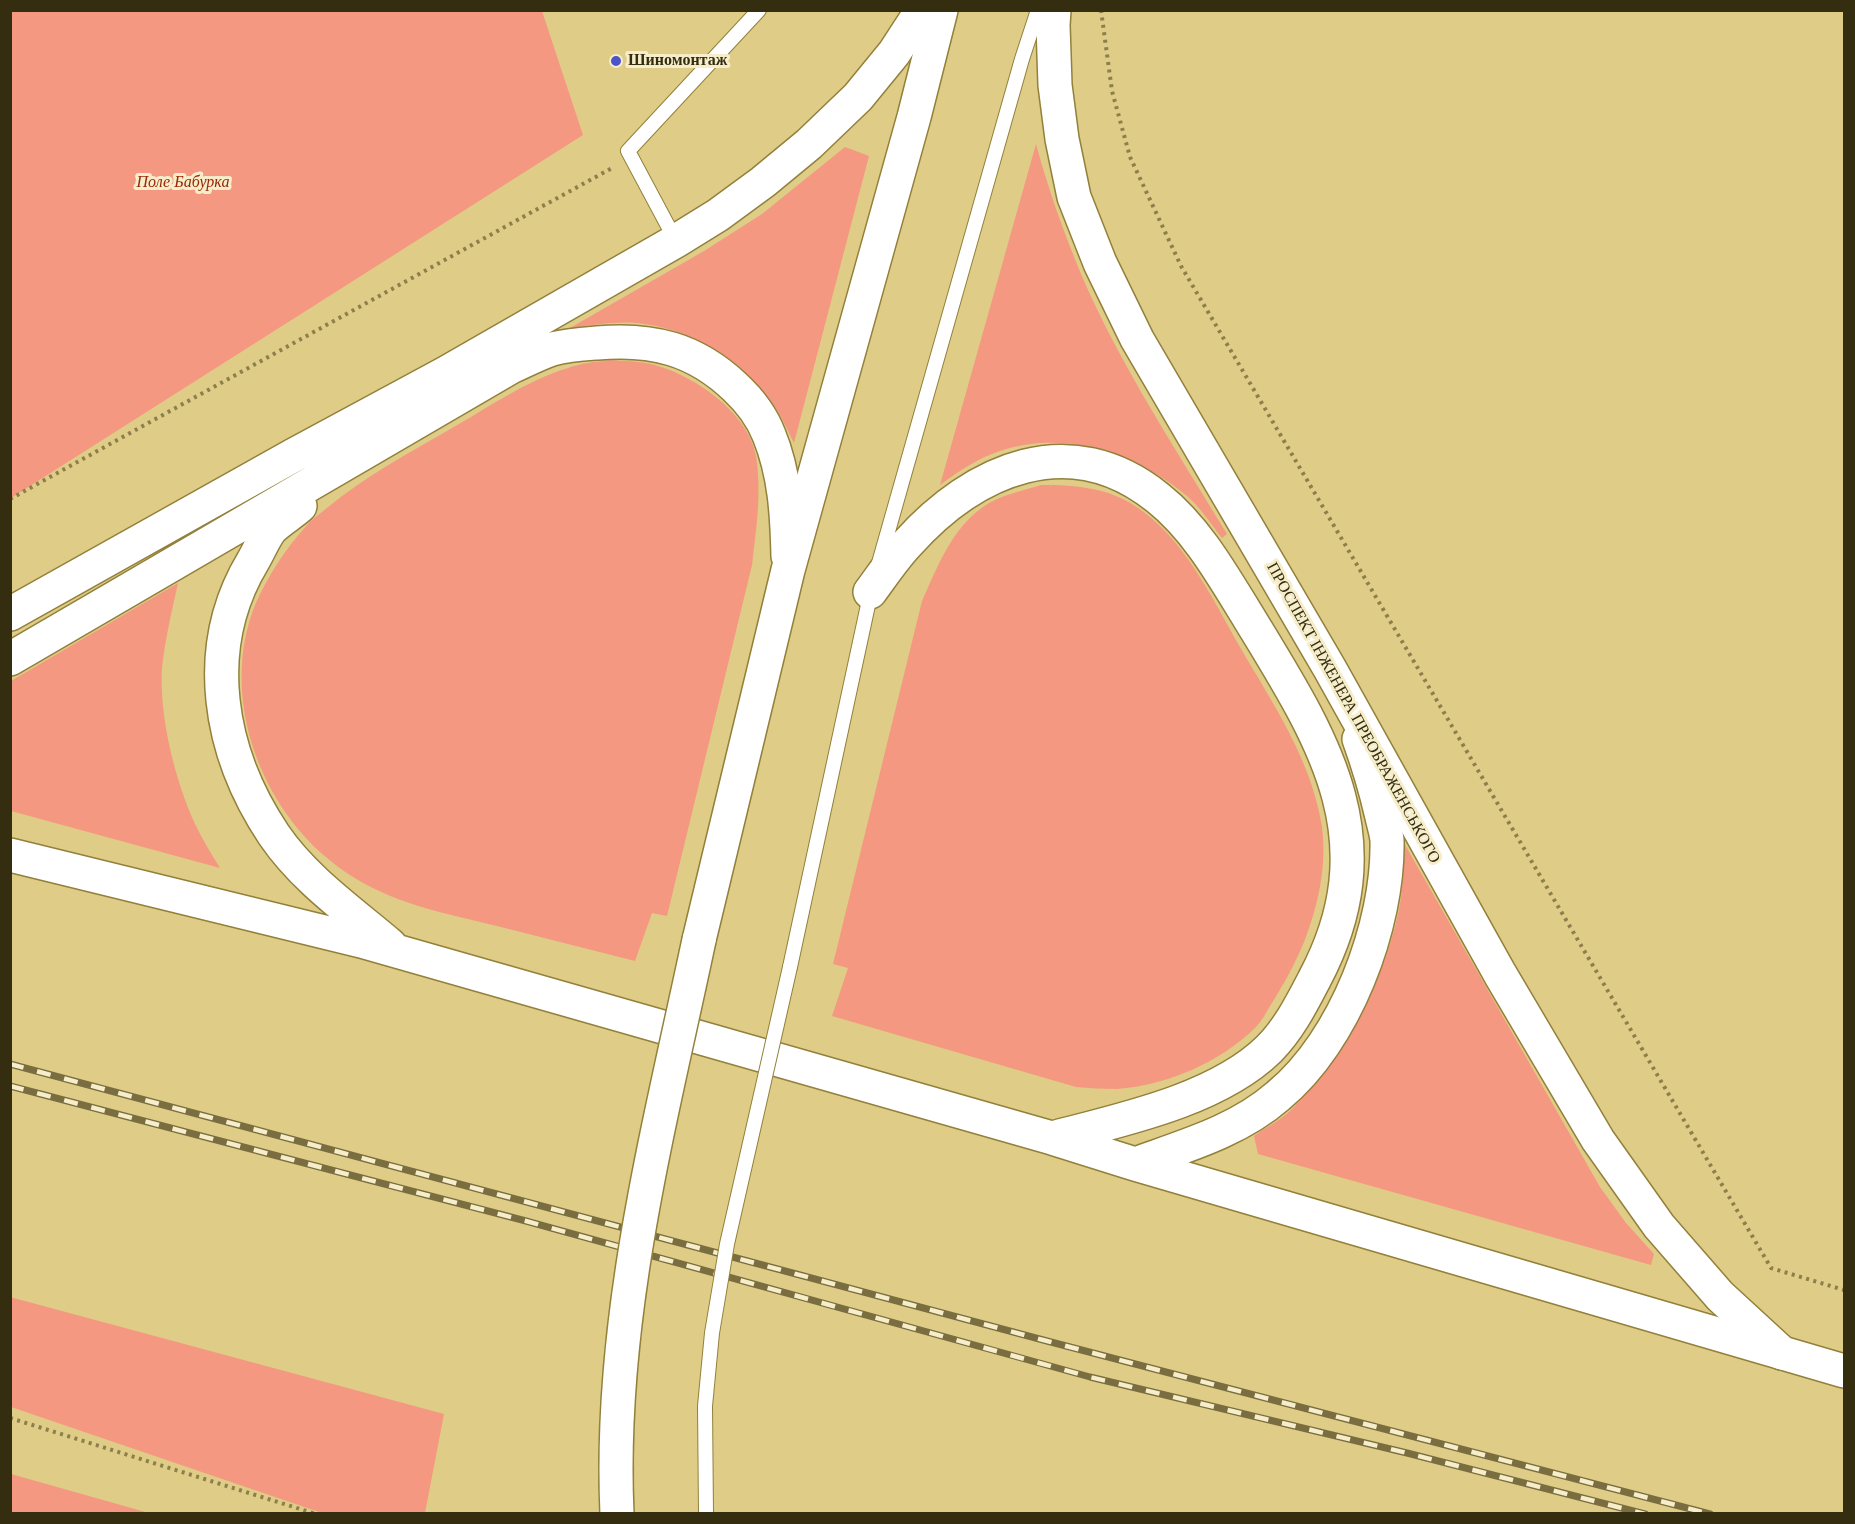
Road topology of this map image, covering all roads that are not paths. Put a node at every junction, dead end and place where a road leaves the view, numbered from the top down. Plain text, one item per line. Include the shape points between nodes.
1 (759, 10) edge
2 (922, 10) edge
3 (941, 10) edge
4 (1038, 10) edge
5 (1054, 10) edge
6 (676, 241) junction
7 (361, 456) junction
8 (788, 570) junction
9 (870, 592) junction
10 (10, 614) edge
11 (10, 659) edge
12 (1330, 669) junction
13 (10, 855) edge
14 (398, 952) junction
15 (1052, 1138) junction
16 (1136, 1164) junction
17 (1782, 1353) junction
18 (1845, 1371) edge
19 (617, 1514) edge
20 (706, 1514) edge

1 - 6 lane via 628,151
2 - 6 main road via 858,97 809,144 754,189
3 - 8 main road
4 - 9 lane
5 - 12 main road, ПРОСПЕКТ ІНЖЕНЕРА ПРЕОБРАЖЕНСЬКОГО via 1055,85 1062,139 1074,197 1100,263 1137,339
6 - 10 main road
7 - 8 main road via 511,367 553,349 622,340 659,345 694,356 720,373 747,399 769,434 781,471 788,516
7 - 11 main road
7 - 14 main road via 271,530 245,573 229,614 220,690 229,739 246,787 275,836 306,874
8 - 19 main road, bridge via 699,940 639,1225 623,1335 617,1412
9 - 15 main road via 934,516 992,477 1025,465 1054,461 1087,464 1126,477 1158,498 1186,526 1217,567 1296,695 1323,748 1344,814 1348,861 1344,902 1322,963 1292,1020 1269,1049 1240,1072 1197,1094
9 - 20 lane, bridge via 727,1244 705,1406
12 - 16 main road via 1373,777 1387,838 1384,891 1372,942 1328,1038 1279,1096 1245,1120
12 - 17 main road, ПРОСПЕКТ ІНЖЕНЕРА ПРЕОБРАЖЕНСЬКОГО via 1500,974 1598,1140 1659,1226 1720,1296
13 - 14 main road
14 - 15 main road
15 - 16 main road
16 - 17 main road
17 - 18 main road

